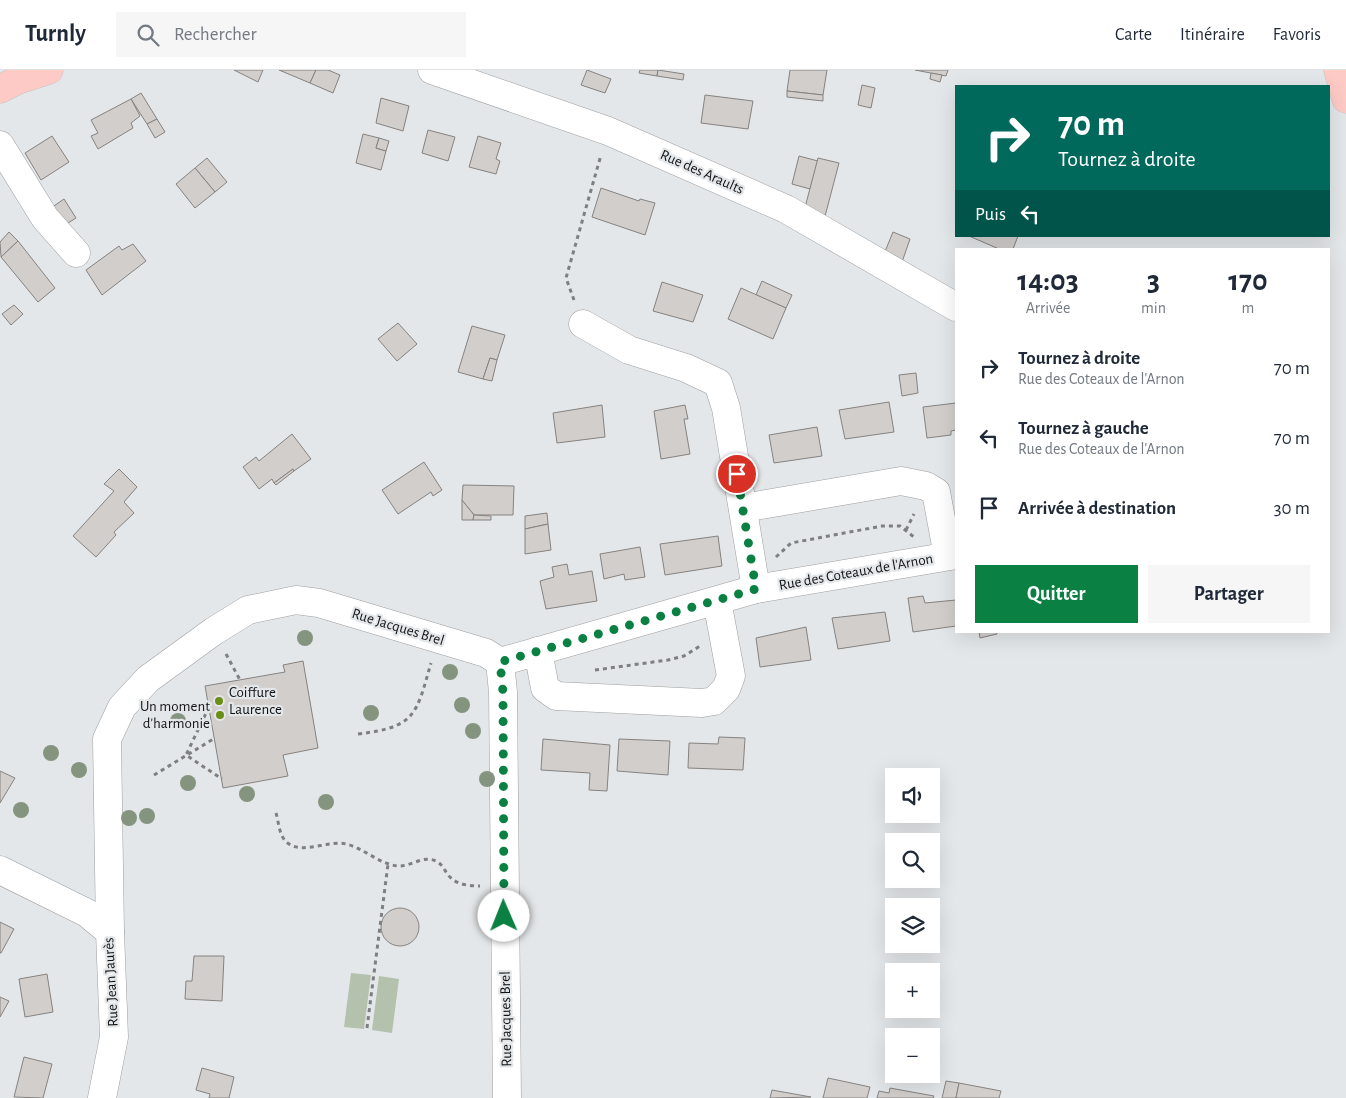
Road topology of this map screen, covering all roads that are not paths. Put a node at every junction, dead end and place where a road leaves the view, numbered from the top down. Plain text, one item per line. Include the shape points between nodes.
1 (49, 70) edge
2 (432, 70) edge
3 (1338, 70) edge
4 (0, 89) edge
5 (1346, 99) edge
6 (0, 145) edge
7 (76, 253) dead end
8 (955, 306) edge
9 (583, 324) road end
10 (743, 508) junction
11 (943, 557) edge
12 (755, 580) junction
13 (717, 601) junction
14 (538, 651) junction
15 (500, 662) junction
16 (0, 870) edge
17 (110, 932) junction
18 (102, 1098) edge
19 (507, 1098) edge

1 - 4 main road
2 - 8 street, Rue des Araults via 608,131 786,209
3 - 5 main road
6 - 7 street via 44,218
9 - 10 street via 629,350 686,368 718,383 726,408
10 - 11 street via 901,481 916,483 936,492
10 - 12 street
11 - 12 street, Rue des Coteaux de l'Arnon
12 - 13 street, Rue des Coteaux de l'Arnon
13 - 14 street, Rue des Coteaux de l'Arnon
13 - 14 street via 731,676 726,689 714,701 556,696 545,688
14 - 15 street, Rue des Coteaux de l'Arnon
15 - 17 street, Rue Jacques Brel via 486,653 319,603 296,600 248,610 214,631 148,679 122,707 106,739 114,781
15 - 19 street, Rue Jacques Brel via 503,692
16 - 17 street, Rue Jean Jaurès via 87,913
17 - 18 street, Rue Jean Jaurès via 114,1036

